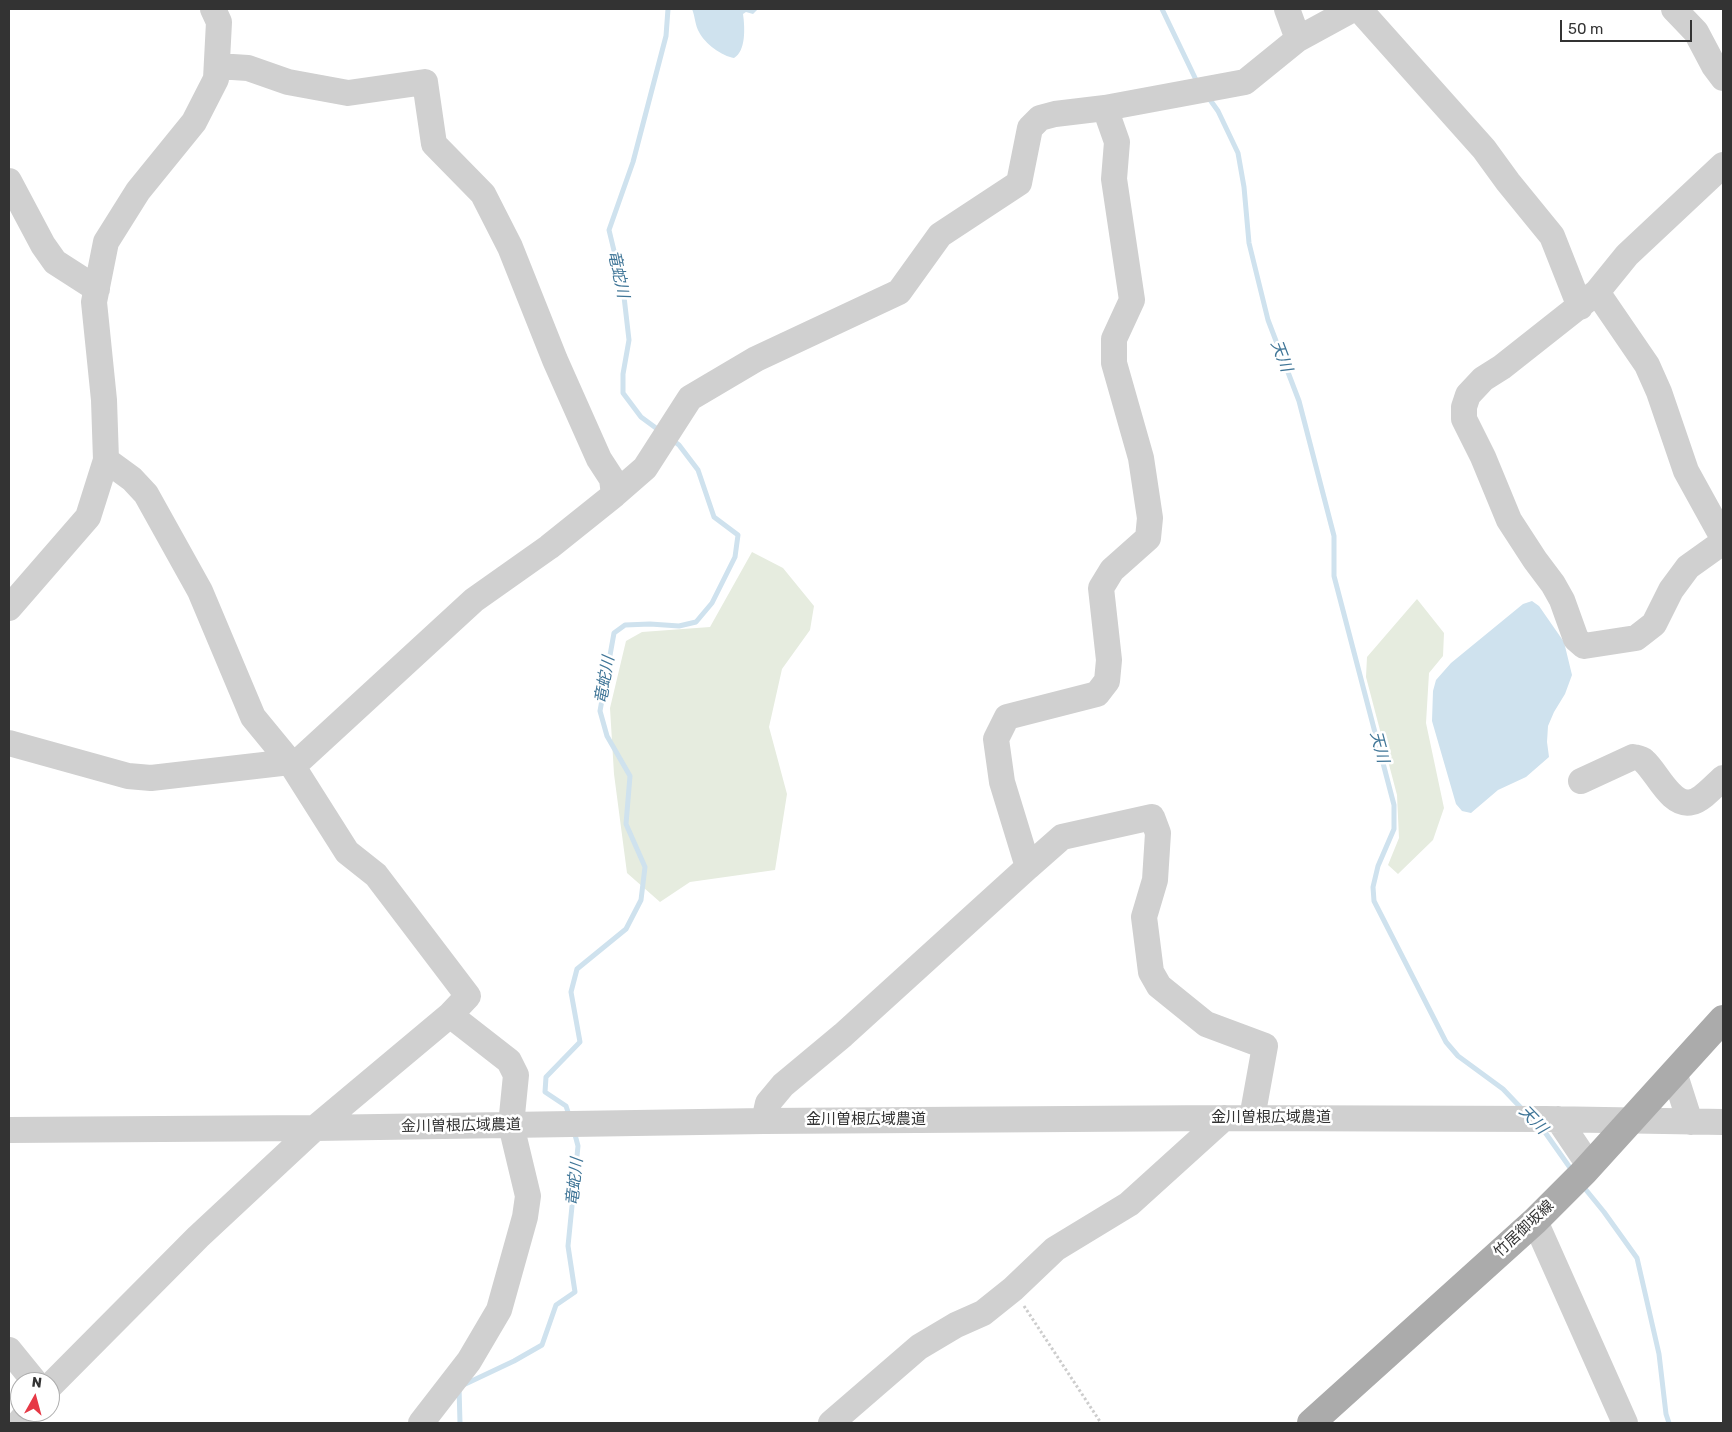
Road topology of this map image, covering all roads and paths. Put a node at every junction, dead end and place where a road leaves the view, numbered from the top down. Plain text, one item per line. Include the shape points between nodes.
1 (213, 9) edge
2 (1287, 9) edge
3 (1353, 9) edge
4 (1359, 9) edge
5 (1674, 9) edge
6 (1298, 39) junction
7 (216, 66) junction
8 (1723, 78) edge
9 (1105, 108) junction
10 (1723, 165) edge
11 (9, 181) edge
12 (97, 289) junction
13 (1588, 299) junction
14 (106, 460) junction
15 (614, 495) junction
16 (1723, 540) edge
17 (9, 608) edge
18 (9, 743) edge
19 (290, 762) junction
20 (1723, 778) edge
21 (1581, 781) dead end
22 (1028, 868) junction
23 (450, 1015) junction
24 (1723, 1019) edge
25 (1674, 1072) junction
26 (1224, 1118) junction
27 (1252, 1118) junction
28 (1551, 1119) junction
29 (764, 1120) junction
30 (1629, 1121) junction
31 (1690, 1122) junction
32 (1723, 1122) edge
33 (511, 1125) junction
34 (315, 1128) junction
35 (9, 1130) edge
36 (1580, 1175) junction
37 (1535, 1221) junction
38 (1013, 1288) junction
39 (9, 1350) edge
40 (27, 1372) edge
41 (60, 1376) edge
42 (421, 1423) edge
43 (831, 1423) edge
44 (1101, 1423) edge
45 (1311, 1423) edge
46 (1625, 1423) edge

1 - 7 street via 219,22
2 - 6 street
3 - 6 street
4 - 13 street via 1484,149 1552,236
5 - 8 street via 1696,32
6 - 9 street via 1245,82
7 - 12 street via 216,79 194,122 138,191 106,242
7 - 15 street via 248,68 288,82 348,94 425,82 434,144 483,194 491,209 599,459 612,479
9 - 15 street via 1040,118 1030,128 1018,182 940,235 899,292 756,359 690,398 645,468
9 - 22 street via 1117,142 1114,179 1132,300 1114,339 1114,363 1141,458 1150,518 1148,538 1112,570 1101,588 1109,660 1107,681 1097,694 1008,717 996,739 1002,782
10 - 13 street via 1627,256
11 - 12 street via 43,246 55,262
12 - 14 street via 94,302 104,400
13 - 16 street via 1647,365 1686,471
13 - 16 street via 1483,379 1468,395 1464,407 1464,419 1509,520 1562,600 1576,639 1584,646 1636,638 1654,624 1671,590 1688,567
14 - 17 street via 88,517
14 - 19 street via 146,494 200,591 253,717
15 - 19 street via 549,547 474,600 301,759
18 - 19 street via 128,776 151,778
19 - 23 street via 347,852 376,875 468,996
20 - 21 street via 1692,802 1676,799 1643,760 1633,757
22 - 27 street via 1062,837 1152,818 1158,833 1155,880 1144,917 1151,972 1159,986 1206,1024 1265,1046
22 - 29 street via 843,1035 783,1084 768,1103
23 - 33 street via 509,1062 516,1075
23 - 34 street
24 - 25 main road, 竹居御坂線
25 - 30 main road, 竹居御坂線
25 - 31 street
26 - 27 street, 金川曽根広域農道
26 - 29 street, 金川曽根広域農道
26 - 38 street via 1129,1204 1056,1250
27 - 28 street, 金川曽根広域農道
28 - 30 street, 金川曽根広域農道
28 - 36 street
29 - 33 street, 金川曽根広域農道
30 - 31 street, 金川曽根広域農道
30 - 36 main road, 竹居御坂線
31 - 32 street, 金川曽根広域農道
33 - 34 street, 金川曽根広域農道
33 - 42 street via 528,1196 499,1310 469,1361
34 - 35 street, 金川曽根広域農道
34 - 41 street via 198,1237
36 - 37 main road, 竹居御坂線
37 - 45 main road, 竹居御坂線
37 - 46 street
38 - 43 street via 983,1313 919,1347
38 - 44 path
39 - 40 street

